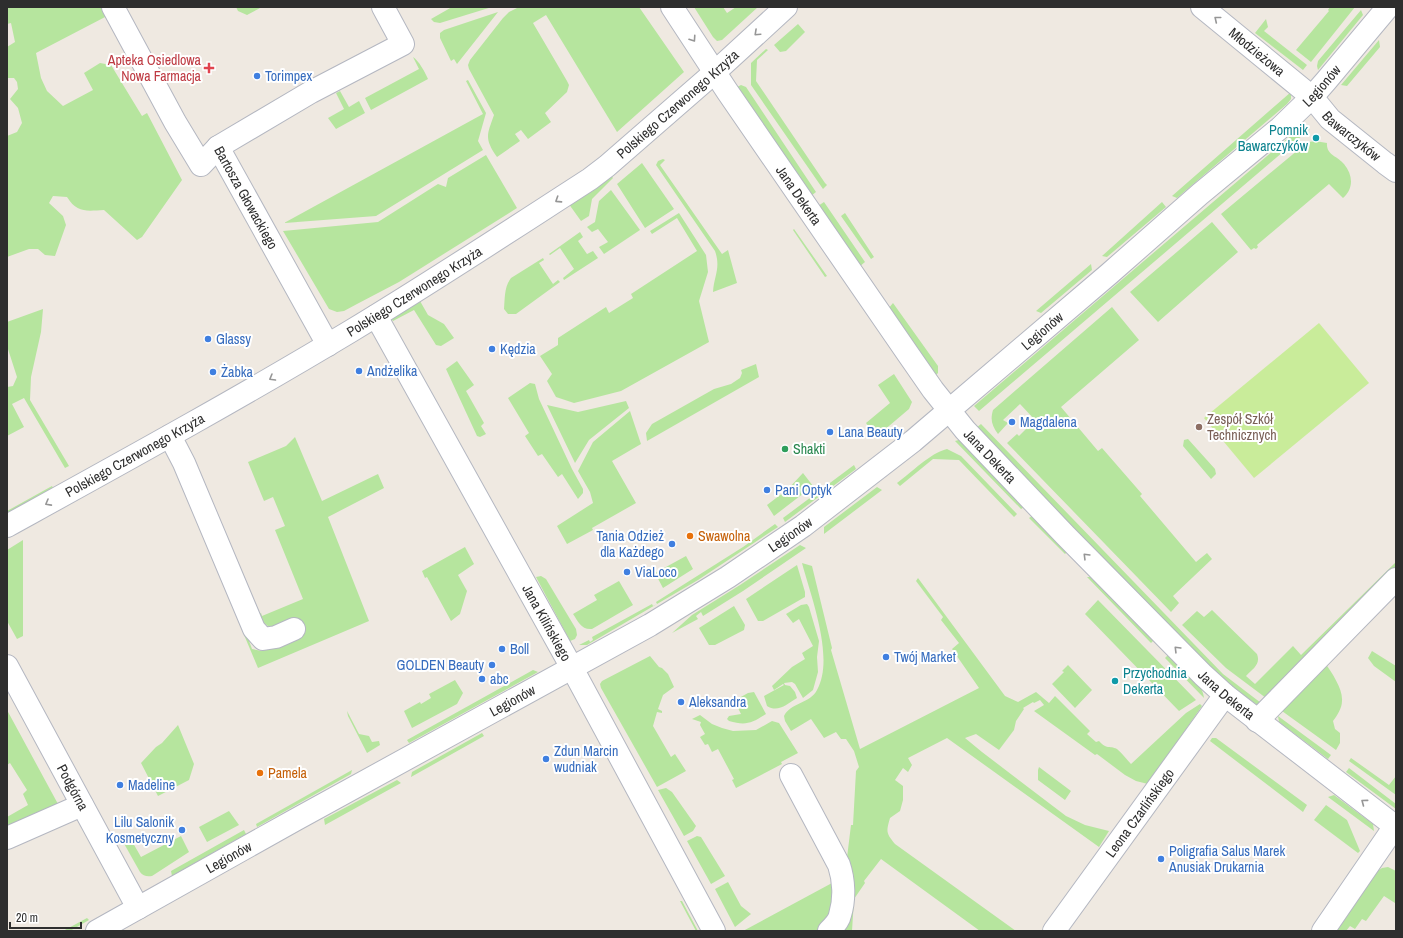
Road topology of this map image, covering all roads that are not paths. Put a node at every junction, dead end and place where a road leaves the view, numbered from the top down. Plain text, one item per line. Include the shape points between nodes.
1 (113, 7) edge
2 (383, 7) edge
3 (672, 7) edge
4 (786, 7) edge
5 (1202, 7) edge
6 (1388, 7) edge
7 (715, 72) junction
8 (1312, 98) junction
9 (218, 147) junction
10 (1396, 171) edge
11 (376, 316) junction
12 (328, 345) junction
13 (949, 410) junction
14 (170, 436) junction
15 (7, 526) edge
16 (1396, 579) edge
17 (294, 628) dead end
18 (7, 666) edge
19 (572, 668) junction
20 (1225, 695) junction
21 (1257, 721) junction
22 (790, 775) dead end
23 (82, 805) junction
24 (1395, 826) edge
25 (7, 838) edge
26 (138, 908) junction
27 (97, 931) edge
28 (714, 931) edge
29 (829, 931) edge
30 (1054, 931) edge
31 (1323, 931) edge

1 - 9 street, Bartosza Głowackiego via 201,165
2 - 9 street via 403,44 311,92
3 -> 7 street, Jana Dekerta
4 -> 7 street, Polskiego Czerwonego Krzyża
8 -> 5 street, Młodzieżowa
6 - 8 street, Legionów
7 -> 11 street, Polskiego Czerwonego Krzyża via 590,179
7 - 13 street, Jana Dekerta
8 - 10 street, Bawarczyków via 1330,119
8 - 13 street, Legionów
9 - 12 street, Bartosza Głowackiego
11 - 12 street, Polskiego Czerwonego Krzyża
11 - 19 street, Jana Kilińskiego
12 -> 14 street, Polskiego Czerwonego Krzyża
13 - 19 street, Legionów via 803,526 755,559 669,614
20 -> 13 street, Jana Dekerta via 1065,535
14 -> 15 street, Polskiego Czerwonego Krzyża
14 - 17 street via 184,463 254,629 263,639 276,637
16 - 21 street
18 - 23 street, Podgórna
19 - 26 street, Legionów
19 - 28 street, Jana Kilińskiego
20 - 21 street, Jana Dekerta
20 - 30 street, Leona Czarlińskiego
24 -> 21 street, Jana Dekerta
22 - 29 street via 842,874 844,895 840,916
23 - 25 street
23 - 26 street, Podgórna
24 - 31 street
26 - 27 street, Legionów

